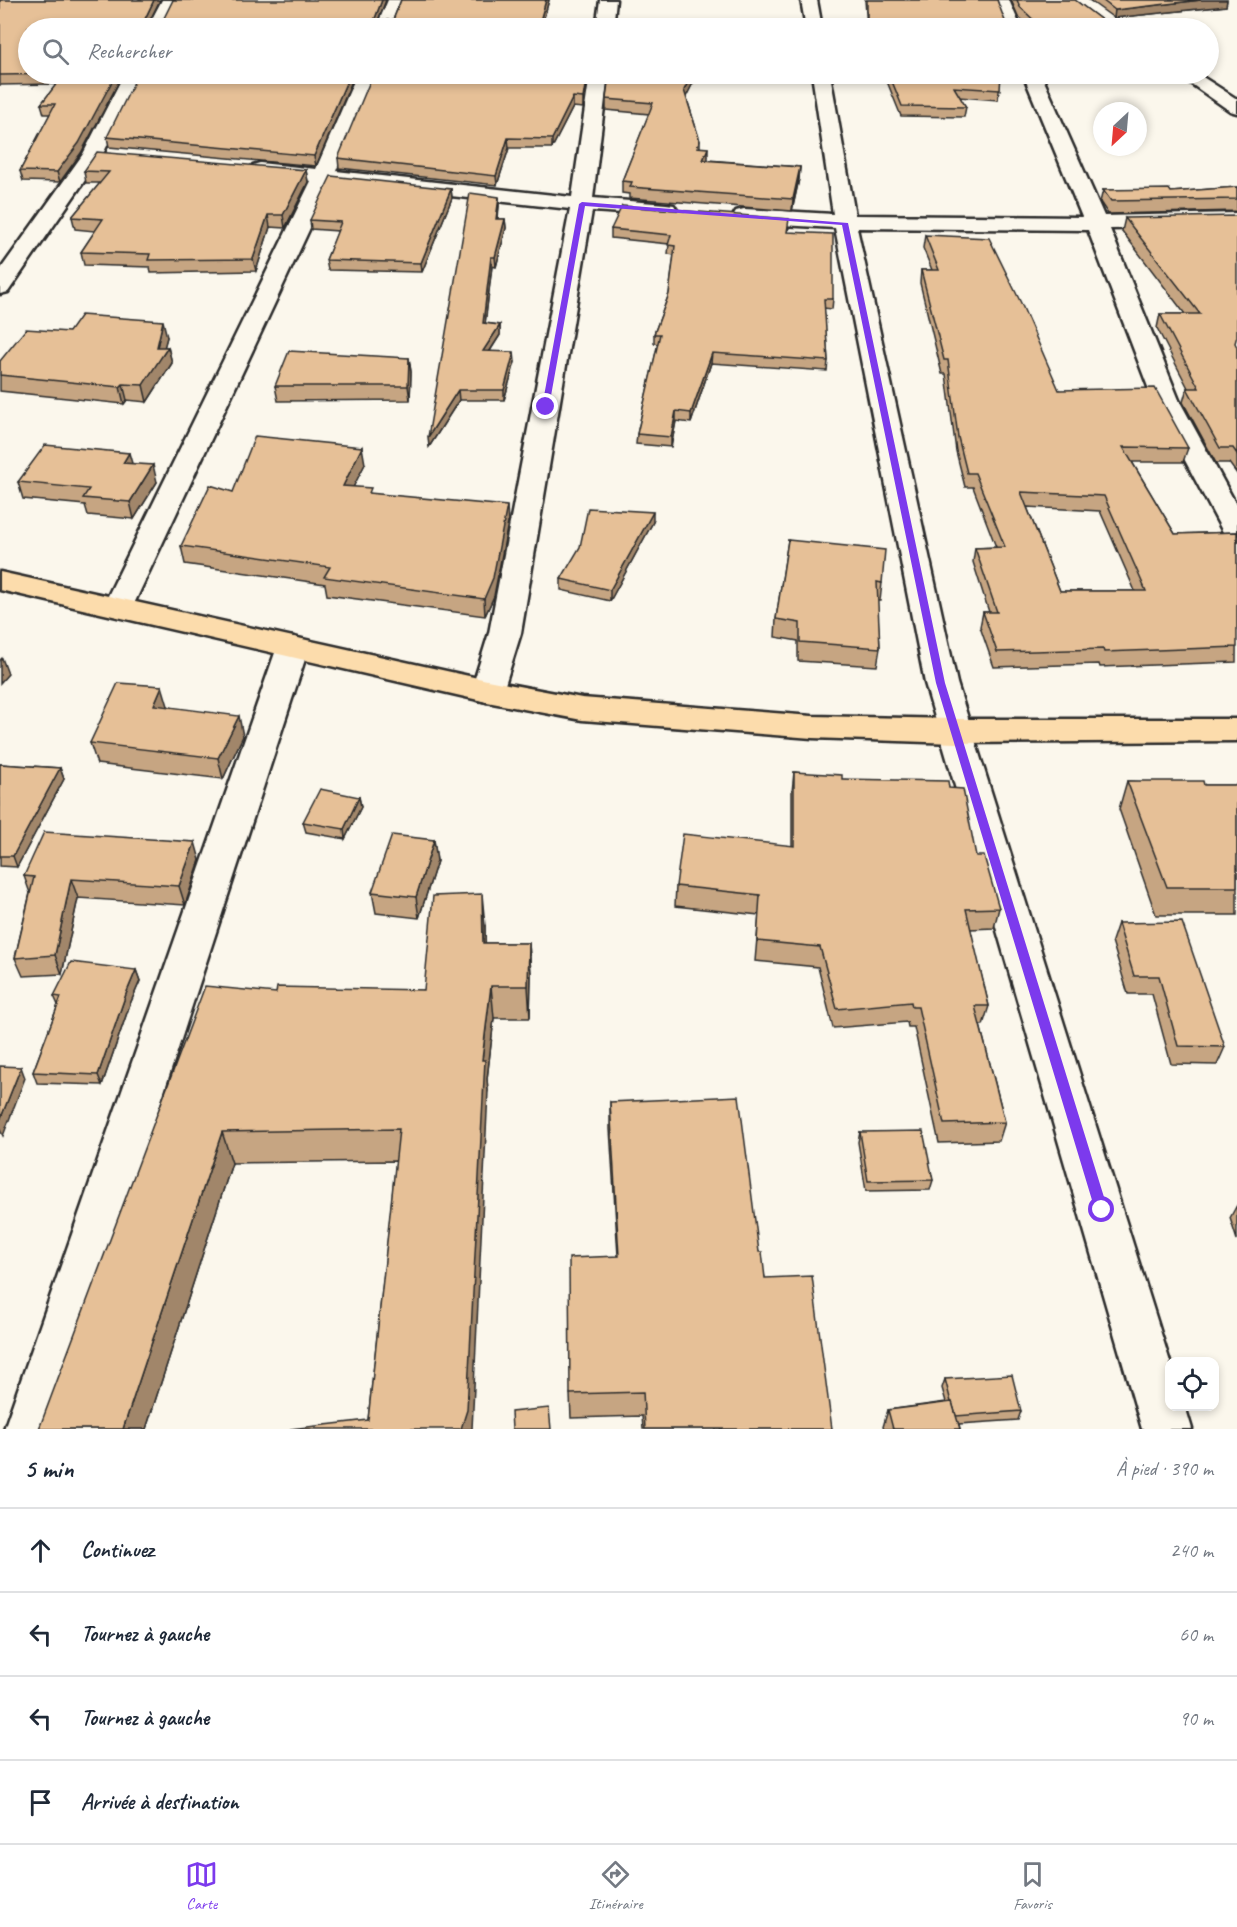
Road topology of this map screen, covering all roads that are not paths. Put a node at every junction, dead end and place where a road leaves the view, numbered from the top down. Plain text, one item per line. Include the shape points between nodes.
1 (170, 0) edge
2 (396, 0) edge
3 (608, 0) edge
4 (809, 0) edge
5 (1001, 0) edge
6 (160, 18) edge
7 (388, 18) edge
8 (606, 18) edge
9 (812, 18) edge
10 (1009, 18) edge
11 (128, 84) edge
12 (362, 84) edge
13 (598, 84) edge
14 (823, 84) edge
15 (1036, 84) edge
16 (1201, 84) edge
17 (1237, 107) edge
18 (93, 154) junction
19 (116, 156) edge
20 (243, 167) edge
21 (324, 174) junction
22 (582, 204) junction
23 (690, 212) edge
24 (725, 214) edge
25 (1237, 220) edge
26 (845, 223) junction
27 (1096, 224) junction
28 (0, 287) edge
29 (1237, 532) edge
30 (0, 581) edge
31 (118, 606) junction
32 (293, 647) junction
33 (487, 691) junction
34 (1237, 730) edge
35 (956, 731) junction
36 (29, 1429) edge
37 (1167, 1429) edge

1 - 6 street
2 - 7 street
3 - 8 street
4 - 9 street
5 - 10 street
11 - 18 street
12 - 21 street
13 - 22 street
14 - 26 street
15 - 27 street
16 - 17 street
18 - 19 street
18 - 28 street
20 - 21 street
21 - 22 street
21 - 31 street
22 - 23 street
22 - 33 street via 505,633
24 - 26 street
25 - 27 street
26 - 27 street
26 - 35 street via 941,683
27 - 29 street via 1166,400
30 - 31 highway
31 - 32 highway
32 - 33 highway
32 - 36 street
33 - 35 highway via 582,709 812,728
34 - 35 highway
35 - 37 street

